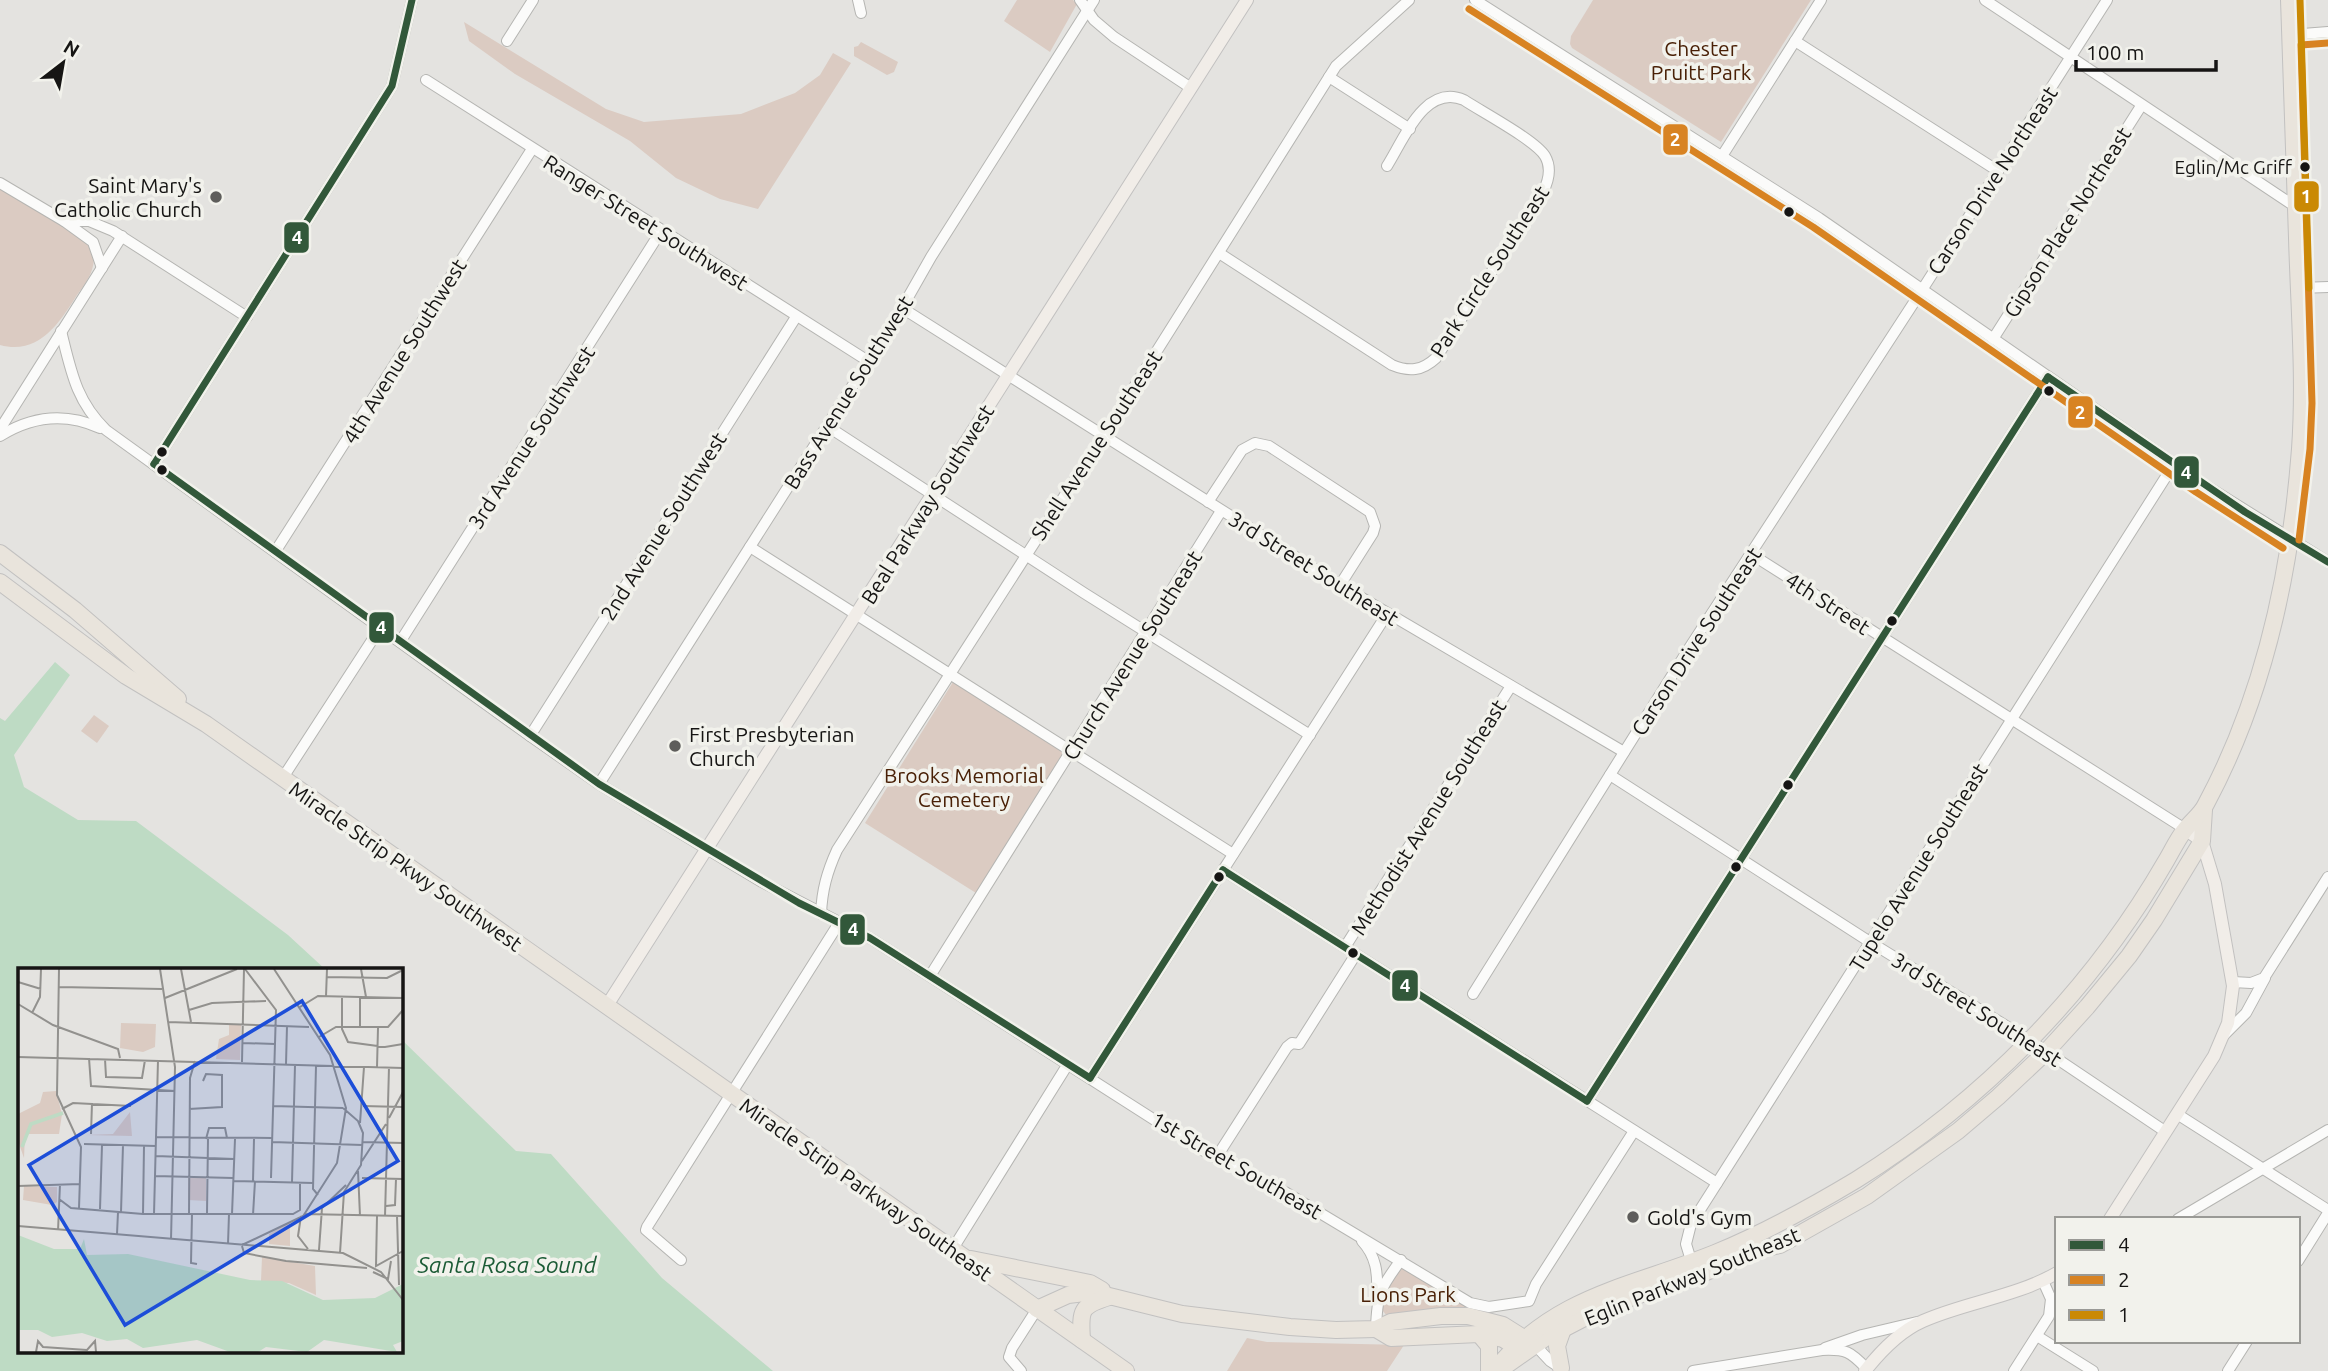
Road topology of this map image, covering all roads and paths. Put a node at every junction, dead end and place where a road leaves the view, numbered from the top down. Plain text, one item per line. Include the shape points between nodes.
1 (412, 0) edge
2 (858, 0) edge
3 (1080, 0) edge
4 (1094, 0) edge
5 (1247, 0) edge
6 (1409, 0) edge
7 (1475, 0) edge
8 (1821, 0) edge
9 (1984, 0) edge
10 (2107, 0) edge
11 (2289, 0) edge
12 (527, 2) edge
13 (1088, 11) junction
14 (861, 13) dead end
15 (2328, 32) edge
16 (2290, 35) junction
17 (508, 41) dead end
18 (1795, 41) junction
19 (2070, 58) junction
20 (1329, 77) junction
21 (426, 80) dead end
22 (1191, 88) junction
23 (2141, 106) junction
24 (1410, 129) junction
25 (532, 149) junction
26 (1722, 156) junction
27 (1387, 166) dead end
28 (1998, 171) junction
29 (0, 183) edge
30 (2296, 207) junction
31 (64, 221) junction
32 (661, 231) junction
33 (122, 236) junction
34 (1219, 253) junction
35 (102, 268) junction
36 (2328, 287) edge
37 (2299, 288) junction
38 (1922, 290) junction
39 (902, 309) junction
40 (247, 317) junction
41 (796, 317) junction
42 (61, 331) junction
43 (1993, 339) junction
44 (868, 361) junction
45 (1008, 376) junction
46 (2048, 377) junction
47 (827, 426) junction
48 (0, 429) edge
49 (106, 430) junction
50 (1102, 435) junction
51 (0, 436) edge
52 (154, 464) junction
53 (2174, 464) junction
54 (932, 495) junction
55 (1208, 502) junction
56 (1221, 511) junction
57 (2289, 539) junction
58 (750, 547) junction
59 (275, 552) junction
60 (0, 553) edge
61 (1751, 554) junction
62 (1025, 555) junction
63 (2328, 562) edge
64 (0, 582) edge
65 (1340, 586) junction
66 (1387, 614) junction
67 (856, 615) junction
68 (380, 628) junction
69 (1147, 632) junction
70 (1882, 638) junction
71 (400, 642) junction
72 (950, 674) junction
73 (1511, 686) junction
74 (2011, 720) junction
75 (206, 724) junction
76 (1310, 735) junction
77 (530, 736) junction
78 (1072, 751) junction
79 (1624, 752) junction
80 (1610, 775) junction
81 (282, 779) junction
82 (599, 783) junction
83 (2204, 810) junction
84 (2185, 829) junction
85 (2202, 841) junction
86 (707, 849) junction
87 (1233, 854) junction
88 (1741, 859) junction
89 (1223, 870) junction
90 (2328, 877) edge
91 (2323, 896) edge
92 (821, 914) junction
93 (839, 923) junction
94 (1870, 942) junction
95 (1345, 947) junction
96 (1356, 954) junction
97 (2266, 975) junction
98 (930, 976) junction
99 (2233, 982) junction
100 (1473, 994) dead end
101 (606, 1007) junction
102 (2224, 1035) junction
103 (2029, 1040) junction
104 (2046, 1052) junction
105 (1068, 1064) junction
106 (1090, 1078) junction
107 (731, 1095) junction
108 (1587, 1101) junction
109 (2177, 1114) junction
110 (1634, 1130) junction
111 (2328, 1130) edge
112 (2166, 1132) junction
113 (1216, 1158) junction
114 (2264, 1169) junction
115 (1717, 1183) junction
116 (2328, 1212) edge
117 (2111, 1217) edge
118 (2181, 1217) edge
119 (1357, 1236) junction
120 (958, 1253) junction
121 (2300, 1258) edge
122 (681, 1260) dead end
123 (1401, 1260) junction
124 (1694, 1269) junction
125 (2055, 1274) edge
126 (2043, 1281) junction
127 (1114, 1296) junction
128 (1377, 1298) junction
129 (1037, 1309) junction
130 (1924, 1321) junction
131 (1376, 1329) junction
132 (1563, 1329) junction
133 (1479, 1334) junction
134 (2037, 1336) junction
135 (1082, 1340) junction
136 (2246, 1343) edge
137 (1525, 1346) junction
138 (1822, 1350) junction
139 (1559, 1367) edge
140 (1866, 1370) edge
141 (1021, 1371) edge
142 (1126, 1371) edge
143 (1489, 1371) edge
144 (1495, 1371) edge
145 (1693, 1371) edge
146 (2014, 1371) edge
147 (2093, 1371) edge
148 (2228, 1371) edge

1 - 40 street via 392,86
2 - 14 street
3 - 13 street
4 - 13 street, Bass Avenue Southwest
5 - 22 main road, Beal Parkway Southwest
6 - 20 street, Shell Avenue Southeast
7 - 26 street
8 - 18 street
9 - 19 street
10 - 19 street, Carson Drive Northeast
11 - 16 highway, Eglin Parkway Southeast
12 - 17 street
13 - 22 street via 1114,37
13 - 39 street, Bass Avenue Southwest
15 - 16 street
16 - 30 highway, Eglin Parkway Southeast
18 - 26 street
18 - 28 street
19 - 23 street
19 - 28 street, Carson Drive Northeast
20 - 24 street
20 - 34 street, Shell Avenue Southeast
21 - 25 street, Ranger Street Southwest
22 - 45 main road, Beal Parkway Southwest
23 - 30 street
23 - 43 street, Gipson Place Northeast
24 - 27 street
24 - 34 street, Park Circle Southeast via 1428,103 1457,97 1534,145 1549,167 1543,192 1428,366 1404,370 1392,365
25 - 32 street, Ranger Street Southwest
25 - 59 street, 4th Avenue Southwest
26 - 38 street
28 - 38 street, Carson Drive Northeast
29 - 31 street
30 - 37 highway, Eglin Parkway Southeast
31 - 33 street via 89,221
31 - 35 street via 93,242
32 - 41 street, Ranger Street Southwest
32 - 71 street, 3rd Avenue Southwest
33 - 35 street
33 - 40 street
34 - 50 street, Shell Avenue Southeast
35 - 42 street
36 - 37 street
37 - 57 highway, Eglin Parkway Southeast via 2300,448
38 - 43 street
38 - 61 street, Carson Drive Southeast
39 - 44 street, Bass Avenue Southwest
39 - 45 street, 3rd Street Southeast
40 - 52 street
41 - 44 street, Ranger Street Southwest
41 - 77 street, 2nd Avenue Southwest
42 - 48 street
42 - 49 street via 80,396
43 - 46 street
44 - 47 street, Bass Avenue Southwest
45 - 50 street, 3rd Street Southeast
45 - 54 main road, Beal Parkway Southwest
46 - 53 street
46 - 70 street
47 - 54 street
47 - 58 street, Bass Avenue Southwest
49 - 51 street via 82,421 46,418
49 - 52 street, 1st Street Southeast
50 - 55 street, 3rd Street Southeast
50 - 62 street, Shell Avenue Southeast
52 - 59 street, 1st Street Southeast
53 - 57 street
53 - 74 street, Tupelo Avenue Southeast
54 - 62 street
54 - 67 main road, Beal Parkway Southwest
55 - 56 street, 3rd Street Southeast
55 - 65 street via 1242,450 1255,443 1269,446 1370,512 1373,533
56 - 65 street, 3rd Street Southeast
56 - 69 street, Church Avenue Southeast
57 - 63 street
57 - 83 highway, Eglin Parkway Southeast via 2284,580 2257,677
58 - 67 street
58 - 82 street, Bass Avenue Southwest
59 - 68 street, 1st Street Southeast
60 - 75 highway, Miracle Strip Pkwy Southwest via 130,656
61 - 70 street, 4th Street
61 - 79 street, Carson Drive Southeast
62 - 69 street
62 - 72 street, Shell Avenue Southeast
64 - 75 highway, Miracle Strip Pkwy Southwest via 126,676
65 - 66 street, 3rd Street Southeast
66 - 73 street, 3rd Street Southeast
66 - 76 street
67 - 72 street
67 - 86 main road, Beal Parkway Southwest
68 - 71 street, 1st Street Southeast
68 - 81 street
69 - 76 street
69 - 78 street, Church Avenue Southeast
70 - 74 street, 4th Street
70 - 88 street
71 - 77 street, 1st Street Southeast
72 - 78 street
72 - 92 street, Shell Avenue Southeast via 837,850 822,890
73 - 79 street, 3rd Street Southeast
73 - 95 street, Methodist Avenue Southeast
74 - 84 street, 4th Street
74 - 94 street, Tupelo Avenue Southeast
75 - 81 highway, Miracle Strip Pkwy Southwest
76 - 87 street
77 - 82 street, 1st Street Southeast
78 - 87 street
78 - 98 street, Church Avenue Southeast
79 - 80 street, Carson Drive Southeast
80 - 88 street, 3rd Street Southeast
80 - 100 street, Carson Drive Southeast
81 - 101 highway, Miracle Strip Pkwy Southwest
82 - 86 street, 1st Street Southeast
83 - 84 highway, Eglin Parkway Southeast
83 - 85 highway, Eglin Parkway Southeast
84 - 85 main road
84 - 103 highway, Eglin Parkway Southeast via 2117,939
85 - 99 main road
85 - 104 highway, Eglin Parkway Southeast via 2129,956
86 - 92 street, 1st Street Southeast
86 - 101 main road, Beal Parkway Southwest
87 - 89 street
88 - 94 street, 3rd Street Southeast
88 - 108 street
89 - 95 street
89 - 106 street
90 - 91 street
91 - 97 street
92 - 93 street, 1st Street Southeast
93 - 98 street, 1st Street Southeast
93 - 107 street
94 - 103 street, 3rd Street Southeast
94 - 115 street, Tupelo Avenue Southeast
95 - 96 street
96 - 108 street
96 - 113 street, Methodist Avenue Southeast via 1299,1044 1287,1047
97 - 99 street via 2257,982
97 - 102 street via 2246,1013
98 - 105 street, 1st Street Southeast
99 - 102 main road
101 - 107 highway, Miracle Strip Parkway Southeast
102 - 109 main road
103 - 104 street, 3rd Street Southeast
103 - 124 highway, Eglin Parkway Southeast via 1947,1115 1874,1168
104 - 112 street, 3rd Street Southeast
104 - 124 highway, Eglin Parkway Southeast via 1958,1131 1867,1196 1780,1245
105 - 106 street, 1st Street Southeast
105 - 120 street
106 - 113 street, 1st Street Southeast
107 - 120 highway, Miracle Strip Parkway Southeast
107 - 122 street via 646,1230
108 - 110 street
109 - 112 main road
109 - 114 street
110 - 115 street
110 - 123 street, 1st Street Southeast via 1529,1301 1480,1307
111 - 114 street
112 - 117 main road
113 - 119 street, 1st Street Southeast
114 - 116 street
114 - 118 street
115 - 124 street, Tupelo Avenue Southeast via 1687,1235
116 - 121 street
119 - 123 street, 1st Street Southeast
119 - 128 street via 1376,1264
120 - 127 highway via 1090,1283
120 - 129 highway, Miracle Strip Parkway Southeast
123 - 128 street
124 - 132 highway, Eglin Parkway Southeast
124 - 137 highway, Eglin Parkway Southeast via 1621,1284 1584,1300 1546,1321
125 - 126 main road
126 - 130 main road
126 - 134 street via 2052,1307
127 - 129 highway via 1075,1293
127 - 131 highway via 1228,1321
127 - 135 highway via 1085,1307
128 - 131 street
129 - 135 highway, Miracle Strip Parkway Southeast
129 - 141 street via 1009,1357
130 - 138 street
130 - 140 main road via 1895,1339
131 - 133 highway via 1391,1338
131 - 137 highway via 1391,1322 1468,1316 1503,1325
132 - 137 highway, Eglin Parkway Southeast
132 - 139 highway via 1557,1346
133 - 137 highway
133 - 143 highway via 1489,1346
134 - 146 street
134 - 147 street
135 - 142 highway, Miracle Strip Parkway Southeast
136 - 148 street
137 - 139 street
137 - 144 highway, Eglin Parkway Southeast
138 - 140 street via 1850,1352
138 - 145 street

